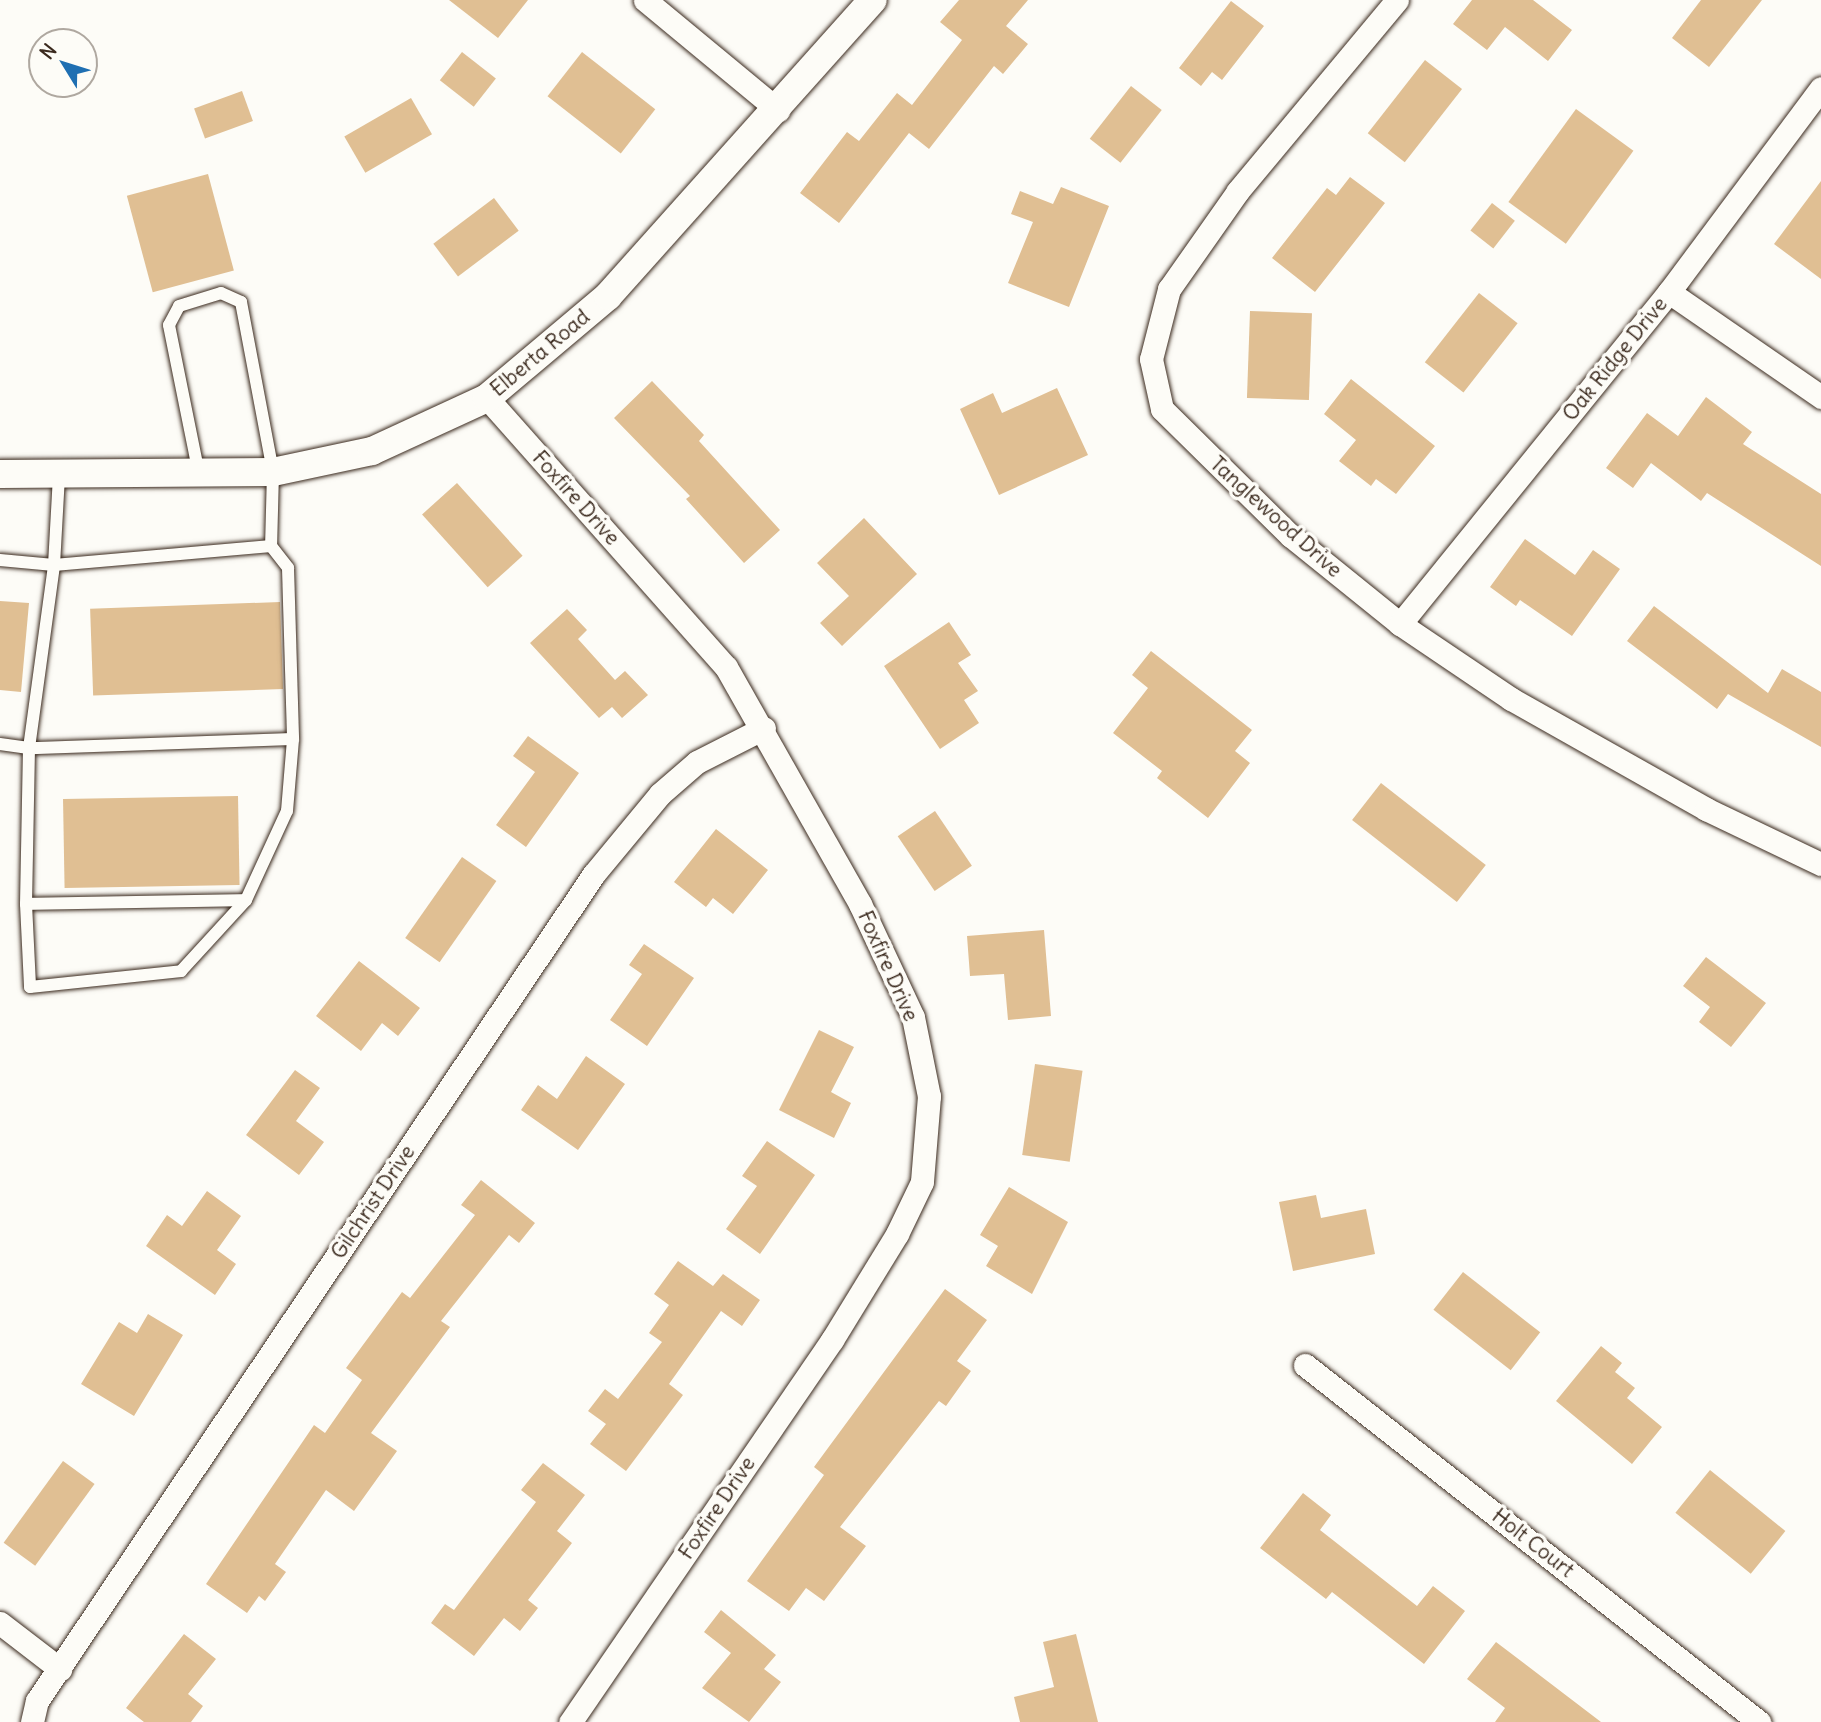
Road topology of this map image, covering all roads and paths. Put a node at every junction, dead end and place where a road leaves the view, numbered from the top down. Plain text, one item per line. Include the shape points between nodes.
1 (645, 0) edge
2 (873, 0) edge
3 (1397, 0) edge
4 (1821, 88) edge
5 (778, 110) junction
6 (1669, 292) junction
7 (1821, 397) edge
8 (487, 398) junction
9 (273, 471) junction
10 (0, 474) edge
11 (199, 474) junction
12 (59, 476) junction
13 (271, 547) junction
14 (0, 560) edge
15 (54, 565) junction
16 (1400, 624) junction
17 (764, 728) junction
18 (293, 739) junction
19 (0, 744) edge
20 (29, 748) junction
21 (1821, 864) edge
22 (246, 900) junction
23 (26, 904) junction
24 (1305, 1364) dead end
25 (0, 1623) edge
26 (60, 1669) junction
27 (32, 1722) edge
28 (570, 1722) edge
29 (1759, 1722) edge

1 - 5 street
2 - 5 street, Elberta Road
3 - 16 street, Tanglewood Drive via 1238,191 1169,289 1152,359 1163,409 1291,536
4 - 6 street, Oak Ridge Drive
5 - 8 street, Elberta Road via 697,190 608,296
6 - 7 street
6 - 16 street, Oak Ridge Drive
8 - 9 street, Elberta Road via 372,451
8 - 17 street, Foxfire Drive via 726,667
9 - 11 street, Elberta Road
9 - 11 lane via 241,302 221,293 179,306 169,325
9 - 13 lane
10 - 12 street, Elberta Road
11 - 12 street, Elberta Road
12 - 15 lane
13 - 15 lane
13 - 18 lane via 288,568
14 - 15 lane
15 - 20 lane
16 - 21 street, Tanglewood Drive via 1511,699 1706,809
17 - 26 street, Gilchrist Drive via 688,770 630,825 600,864
17 - 28 street, Foxfire Drive via 860,904 913,1017 929,1096 922,1182 832,1340
18 - 20 lane
18 - 22 lane via 287,811
19 - 20 lane
20 - 23 lane
22 - 23 lane
22 - 23 lane via 181,971 30,987
24 - 29 street, Holt Court
25 - 26 street
26 - 27 street, Gilchrist Drive via 37,1701

